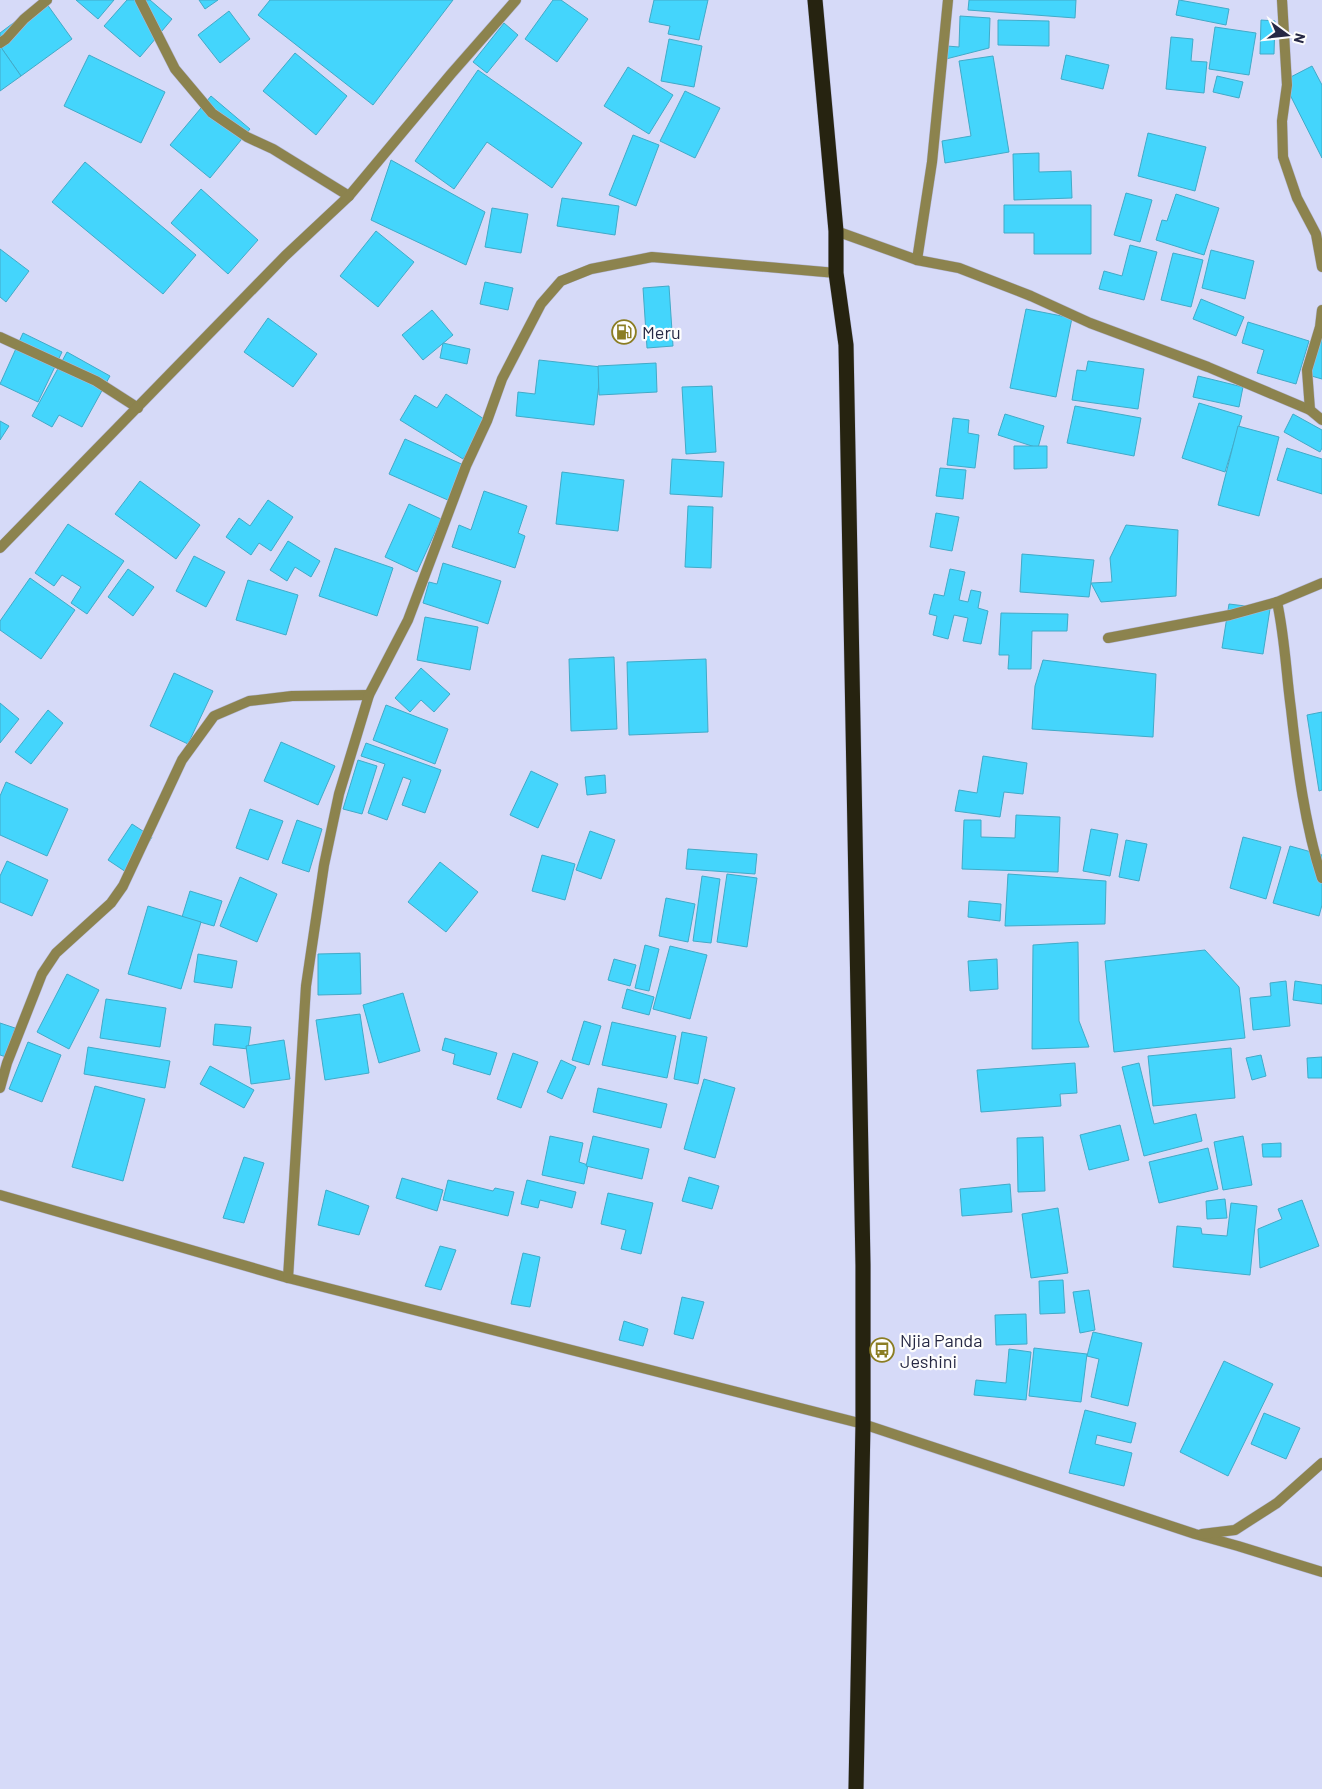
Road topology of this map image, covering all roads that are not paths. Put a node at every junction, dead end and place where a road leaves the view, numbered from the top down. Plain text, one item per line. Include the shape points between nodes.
1 (47, 0) edge
2 (140, 0) edge
3 (516, 0) edge
4 (815, 0) edge
5 (948, 0) edge
6 (1282, 0) edge
7 (0, 43) edge
8 (349, 196) junction
9 (836, 231) junction
10 (917, 260) junction
11 (1322, 267) edge
12 (836, 273) junction
13 (1322, 310) edge
14 (0, 337) edge
15 (138, 408) junction
16 (1310, 410) junction
17 (1322, 420) edge
18 (0, 548) edge
19 (1322, 583) edge
20 (1277, 602) junction
21 (1108, 638) dead end
22 (369, 695) junction
23 (1322, 878) edge
24 (0, 1088) edge
25 (0, 1195) edge
26 (288, 1278) junction
27 (863, 1424) junction
28 (1322, 1463) edge
29 (1195, 1534) junction
30 (1322, 1572) edge
31 (856, 1789) edge

1 - 7 street
2 - 8 street via 175,69 212,113
3 - 8 street
4 - 9 highway
5 - 10 street via 932,162
6 - 11 street via 1287,84 1282,121 1283,157 1297,198 1316,234
8 - 15 street via 285,256
9 - 10 street
9 - 12 highway
10 - 16 street via 959,268 1004,285 1090,323
12 - 22 street via 652,257 591,269 561,281 541,304 502,379 408,620
12 - 27 highway via 846,345 863,1254
13 - 16 street via 1307,370
14 - 15 street via 96,381
15 - 18 street
16 - 17 street
19 - 20 street
20 - 21 street via 1230,615
20 - 23 street via 1284,632 1291,708 1313,852
22 - 24 street via 292,696 249,701 214,716 182,760 123,886 111,903 56,954 42,974
22 - 26 street via 339,794 324,865 306,986
25 - 26 street
26 - 27 street
27 - 29 street
27 - 31 highway
28 - 29 street via 1278,1503 1235,1530
29 - 30 street

